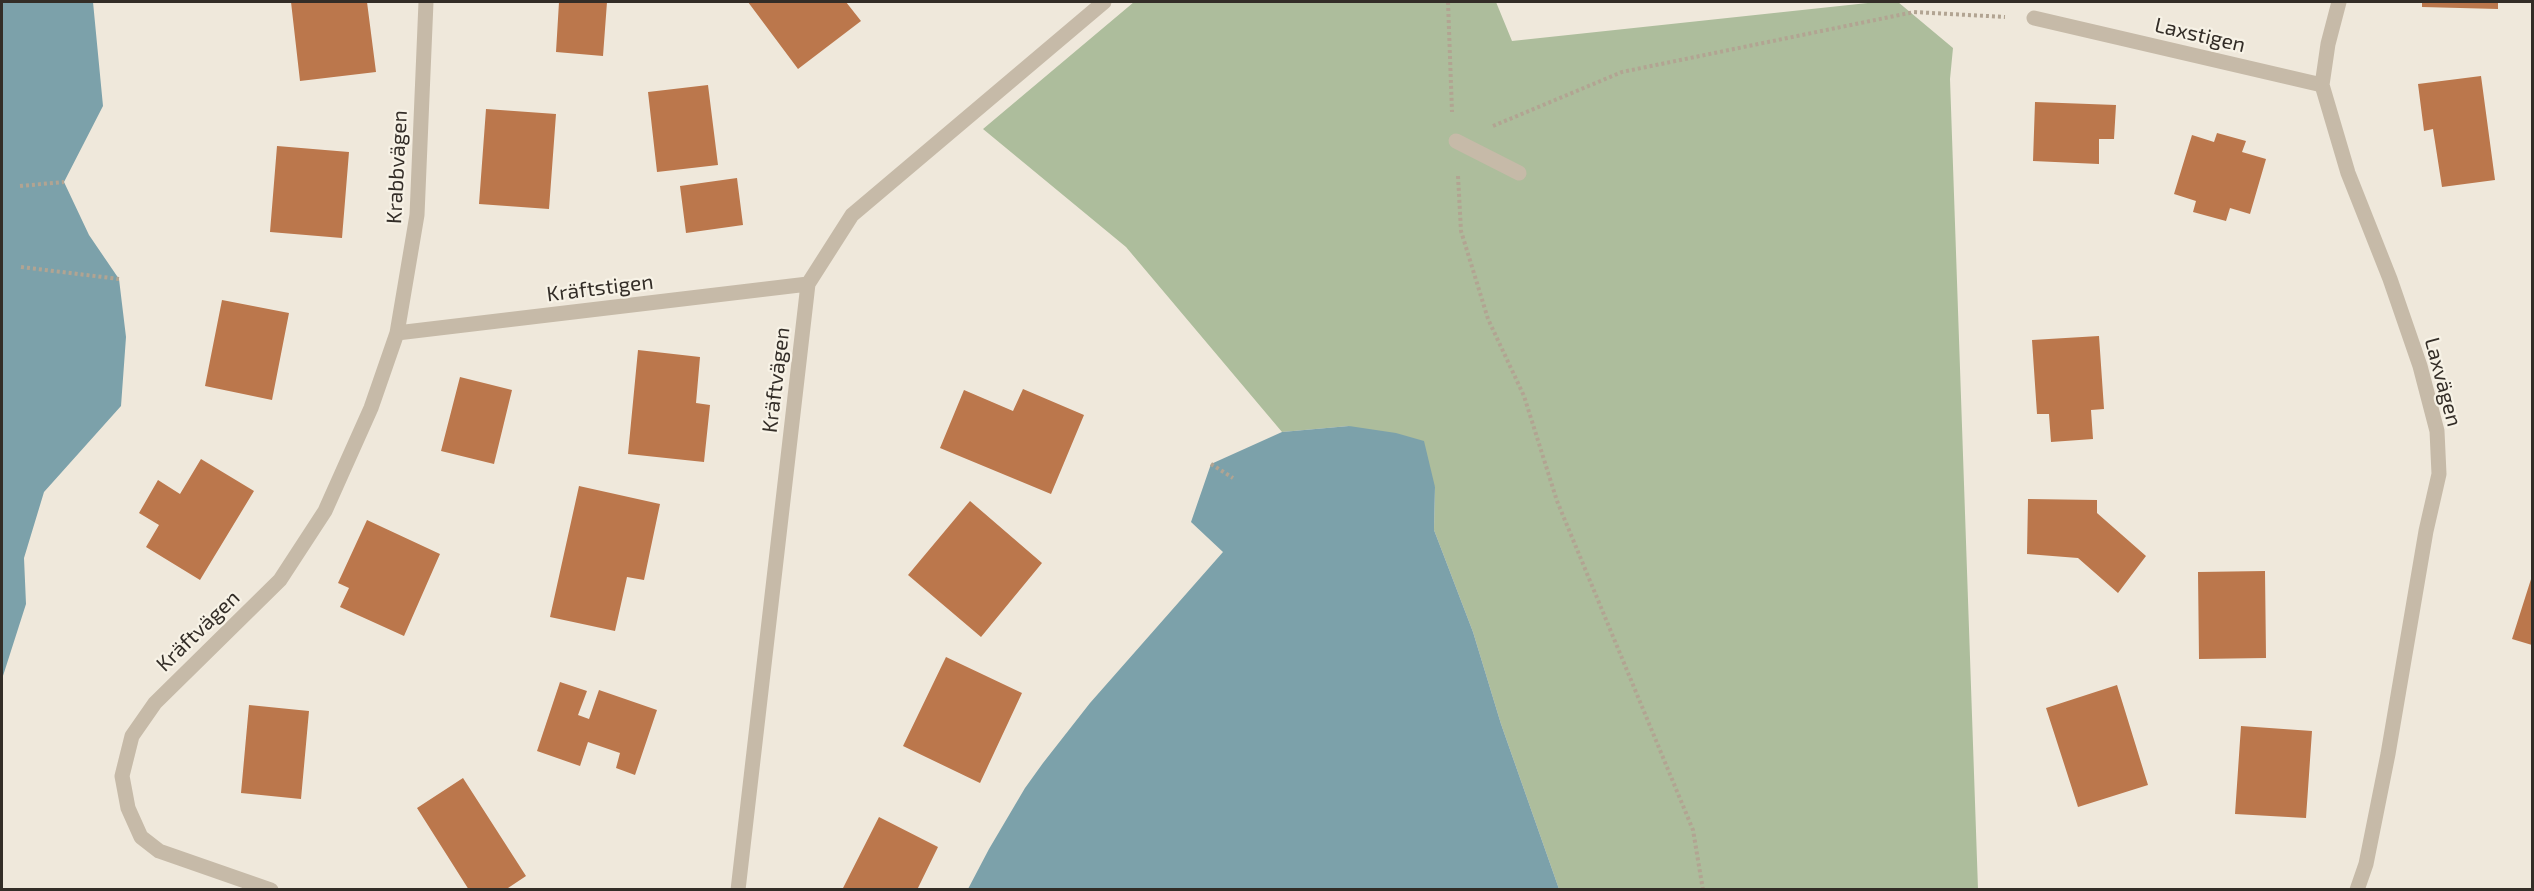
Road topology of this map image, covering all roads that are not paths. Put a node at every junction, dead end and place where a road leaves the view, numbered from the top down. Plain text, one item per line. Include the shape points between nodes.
1 (426, 2) edge
2 (1104, 2) edge
3 (2339, 2) edge
4 (2034, 18) road end
5 (2322, 85) junction
6 (1456, 141) road end
7 (1519, 173) dead end
8 (808, 284) junction
9 (397, 333) junction
10 (272, 890) edge
11 (738, 890) edge
12 (2356, 890) edge

1 - 9 street, Krabbvägen via 417,215
2 - 8 street, Kräftvägen via 852,215
3 - 5 street, Laxvägen
4 - 5 street, Laxstigen
5 - 12 street, Laxvägen via 2348,173 2420,366 2437,431 2439,474 2368,853
6 - 7 street
8 - 9 street, Kräftstigen
8 - 11 street, Kräftvägen
9 - 10 street, Kräftvägen via 371,408 325,511 280,580 155,703 132,736 122,776 128,808 141,837 159,851

